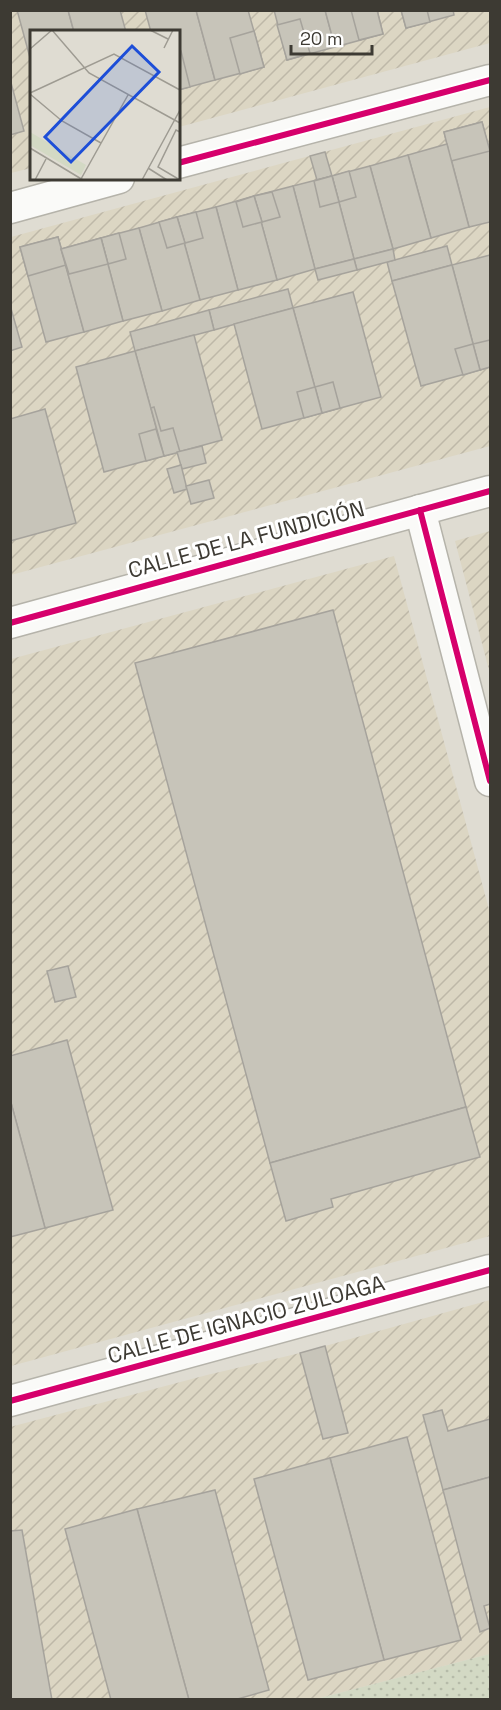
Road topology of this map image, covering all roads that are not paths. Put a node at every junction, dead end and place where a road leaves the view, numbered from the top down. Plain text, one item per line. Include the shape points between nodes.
1 (490, 80) edge
2 (180, 162) edge
3 (113, 180) edge
4 (10, 208) edge
5 (490, 491) edge
6 (420, 510) junction
7 (10, 623) edge
8 (490, 781) edge
9 (490, 1270) edge
10 (10, 1401) edge

1 - 2 street
3 - 4 street
5 - 6 street, CALLE DE LA FUNDICIÓN
6 - 7 street, CALLE DE LA FUNDICIÓN
6 - 8 street
9 - 10 street, CALLE DE IGNACIO ZULOAGA

